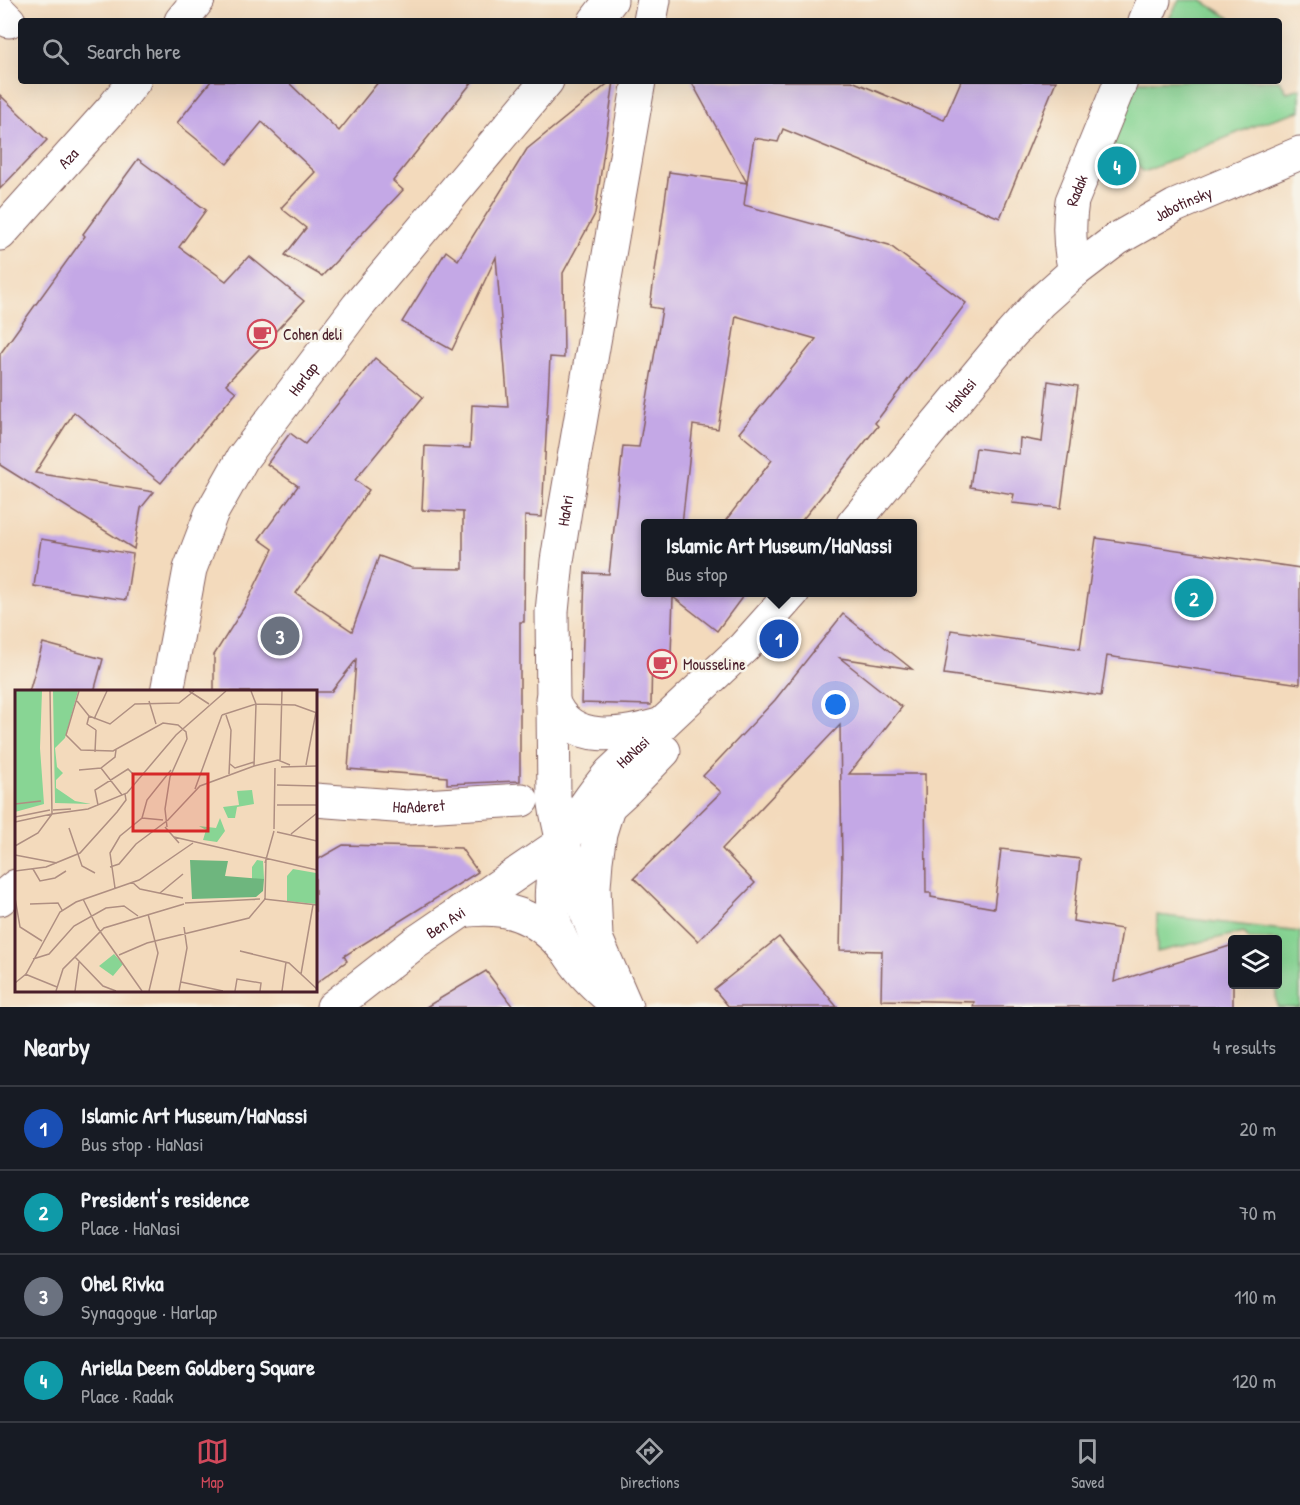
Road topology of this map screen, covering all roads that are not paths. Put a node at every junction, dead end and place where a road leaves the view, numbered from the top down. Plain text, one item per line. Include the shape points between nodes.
1 (198, 0) edge
2 (611, 0) edge
3 (654, 0) edge
4 (1154, 0) edge
5 (183, 18) edge
6 (597, 18) edge
7 (651, 18) edge
8 (1146, 18) edge
9 (132, 84) edge
10 (544, 84) edge
11 (638, 84) edge
12 (1120, 84) edge
13 (1300, 153) edge
14 (0, 234) edge
15 (1075, 271) junction
16 (857, 519) edge
17 (789, 597) edge
18 (744, 647) junction
19 (167, 690) edge
20 (552, 699) junction
21 (662, 724) junction
22 (316, 800) edge
23 (522, 800) dead end
24 (608, 807) junction
25 (563, 842) junction
26 (15, 887) edge
27 (0, 900) edge
28 (461, 911) junction
29 (596, 938) junction
30 (566, 951) junction
31 (333, 1007) edge
32 (621, 1007) edge
33 (626, 1007) edge

1 - 5 street
2 - 6 street
3 - 7 street
4 - 8 street
9 - 14 street, Aza
10 - 19 street, Harlap via 358,306 242,459 211,514 190,569
11 - 20 street, HaAri via 557,561 552,612
12 - 15 street, Radak via 1072,201 1069,249
13 - 15 street, Jabotinsky via 1175,206 1117,240
15 - 16 street, HaNasi via 1006,340
17 - 18 street, HaNasi
18 - 21 street, HaNasi
18 - 24 street, HaNasi via 703,706
20 - 21 street via 564,719 587,732 624,733
20 - 25 street, HaAri via 554,798
21 - 25 street, HaNasi via 610,773
22 - 23 street, HaAderet via 406,807
24 - 25 street, HaNasi
24 - 29 street, HaNasi via 596,861
25 - 28 street, Ben Avi
25 - 29 street, HaAri
25 - 30 street, HaNasi via 551,893 556,927
26 - 27 street
28 - 30 street via 494,909 522,915 548,932
28 - 31 street, Ben Avi
29 - 33 street, HaNasi
30 - 32 street, HaNasi via 581,972

